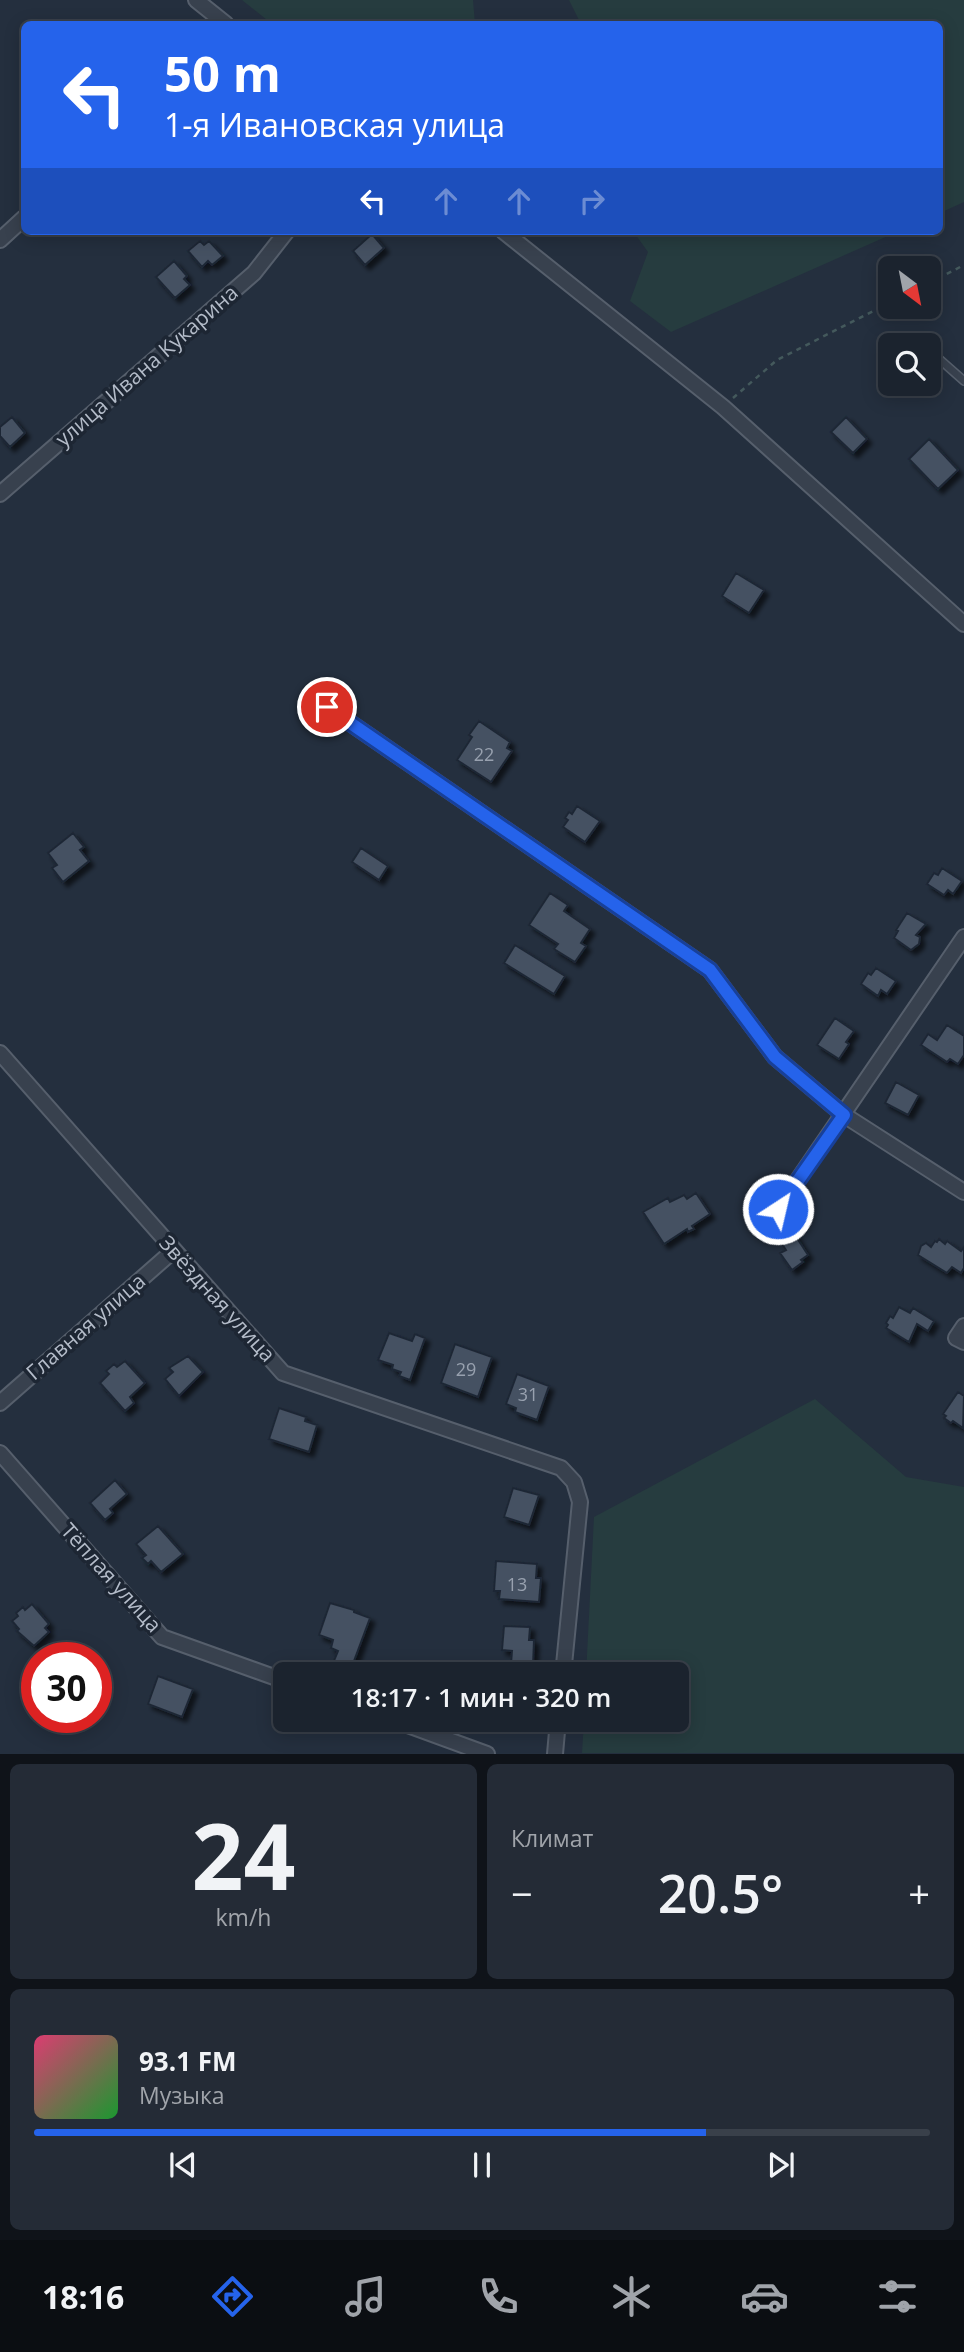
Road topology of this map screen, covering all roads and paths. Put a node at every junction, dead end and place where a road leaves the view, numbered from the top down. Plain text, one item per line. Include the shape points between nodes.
1 (195, 0) edge
2 (222, 21) edge
3 (21, 221) edge
4 (285, 235) edge
5 (508, 235) edge
6 (0, 240) edge
7 (964, 265) edge
8 (942, 276) edge
9 (878, 309) edge
10 (941, 361) edge
11 (964, 382) edge
12 (723, 407) junction
13 (0, 494) edge
14 (964, 625) edge
15 (327, 707) dead end
16 (964, 937) edge
17 (0, 1053) edge
18 (844, 1115) junction
19 (964, 1192) edge
20 (778, 1209) dead end
21 (173, 1251) junction
22 (964, 1326) edge
23 (964, 1342) edge
24 (0, 1403) edge
25 (0, 1453) edge
26 (564, 1662) edge
27 (273, 1677) edge
28 (427, 1732) edge
29 (557, 1732) edge
30 (487, 1754) edge
31 (555, 1754) edge

1 - 2 street
3 - 6 street
4 - 13 street, улица Ивана Кукарина via 254,273
5 - 12 street
7 - 8 path
9 - 12 path via 777,360
10 - 11 lane
12 - 14 street
15 - 18 street via 710,970 775,1057
16 - 18 street
17 - 21 street, Звёздная улица
18 - 19 street
18 - 20 street
21 - 24 street, Главная улица
21 - 26 street, Звёздная улица via 283,1373 561,1468 574,1482 580,1502
22 - 23 street via 956,1338
25 - 27 street, Тёплая улица via 162,1637
28 - 30 street
29 - 31 street

